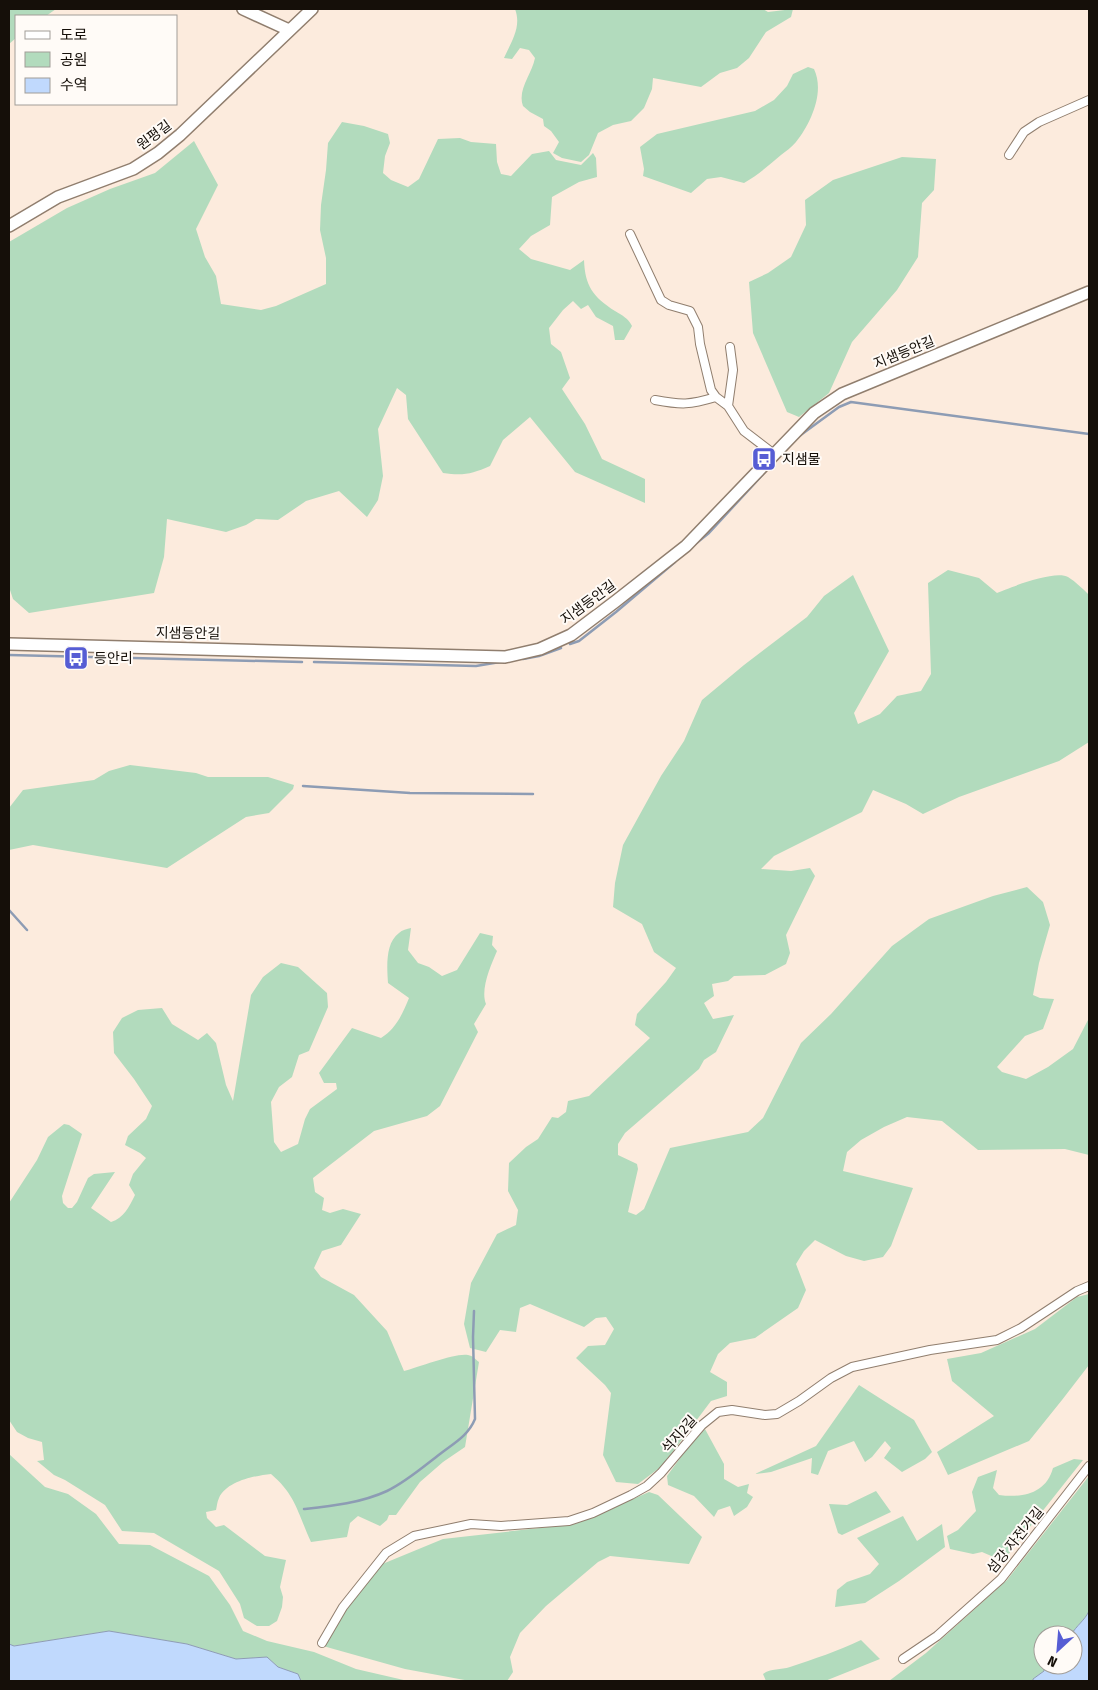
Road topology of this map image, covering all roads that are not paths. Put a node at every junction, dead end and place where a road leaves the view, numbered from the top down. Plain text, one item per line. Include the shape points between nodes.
1 (243, 9) edge
2 (312, 9) edge
3 (289, 30) junction
4 (1089, 100) edge
5 (1009, 155) dead end
6 (9, 226) edge
7 (630, 234) dead end
8 (1089, 292) edge
9 (730, 347) dead end
10 (716, 398) junction
11 (655, 400) dead end
12 (728, 406) junction
13 (774, 454) junction
14 (9, 644) edge
15 (1089, 1286) edge
16 (1089, 1466) edge
17 (322, 1643) dead end
18 (903, 1659) dead end

1 - 3 street
2 - 3 street, 원평길
3 - 6 street, 원평길 via 158,153 133,169 58,197
4 - 5 street via 1038,122 1024,132
7 - 10 street via 661,300 690,311 698,327 711,390
8 - 13 street, 지샘등안길 via 842,394 814,413
9 - 12 street via 733,370
10 - 11 street via 681,404
10 - 12 street
12 - 13 street via 744,431
13 - 14 street, 지샘등안길 via 686,546 571,635 540,649 504,656
15 - 17 street, 석지2길 via 997,1340 852,1367 777,1414 718,1412 702,1425 647,1486 593,1513 569,1521 501,1526 471,1524 414,1536 386,1553 343,1607
16 - 18 street, 섬강 자전거길 via 1001,1579 937,1636

